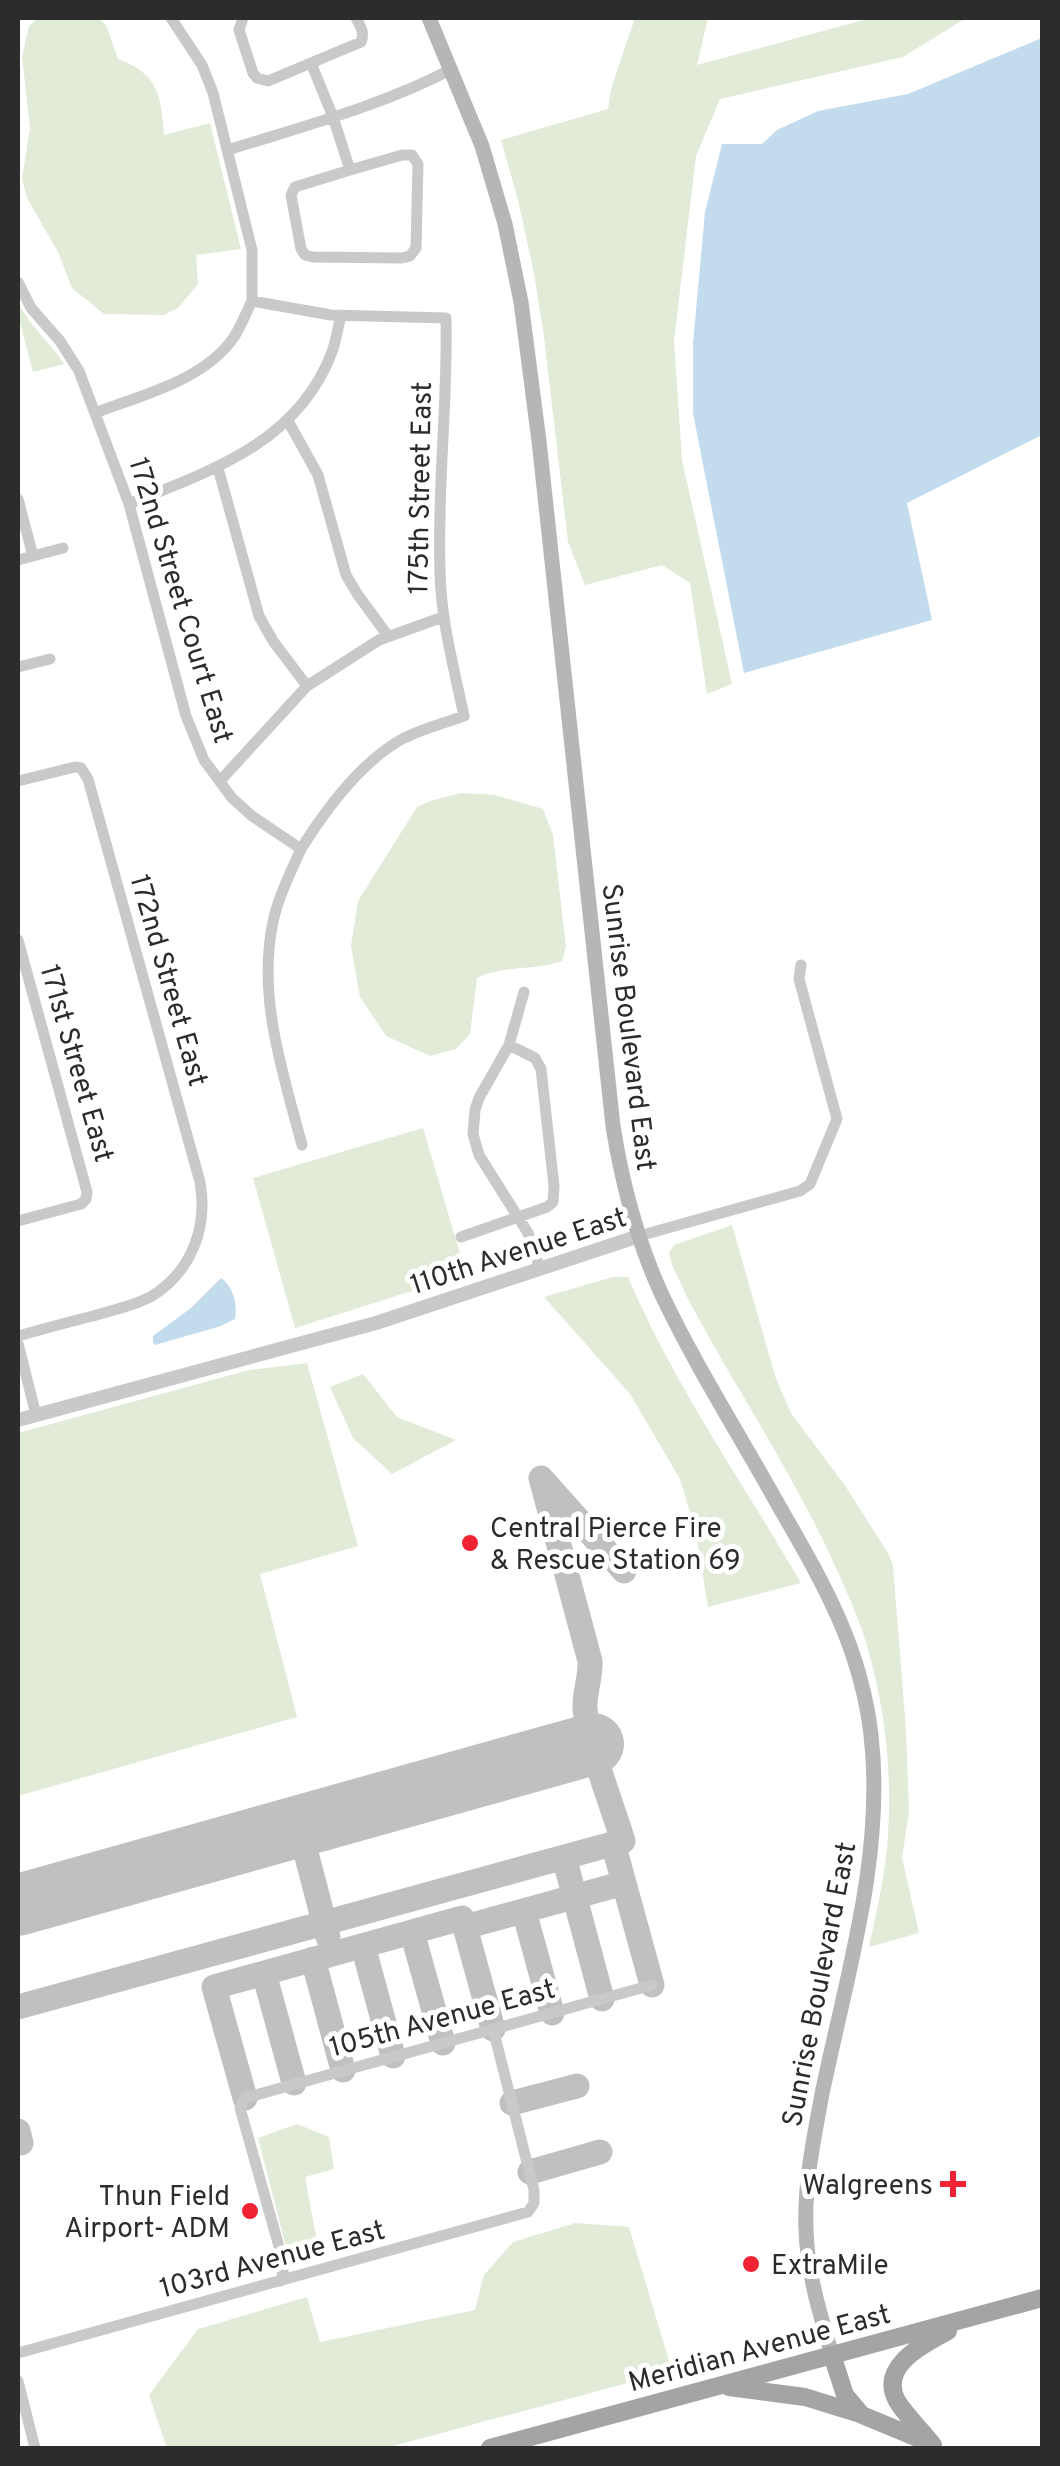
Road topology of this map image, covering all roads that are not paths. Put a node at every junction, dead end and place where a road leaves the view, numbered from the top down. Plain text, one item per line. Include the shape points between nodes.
1 (171, 18) edge
2 (243, 18) edge
3 (356, 18) edge
4 (429, 18) edge
5 (311, 64) junction
6 (452, 69) junction
7 (333, 117) junction
8 (228, 150) junction
9 (350, 170) junction
10 (18, 282) edge
11 (252, 301) junction
12 (342, 315) junction
13 (95, 413) junction
14 (288, 421) junction
15 (218, 468) junction
16 (18, 499) edge
17 (129, 504) junction
18 (62, 548) dead end
19 (33, 556) junction
20 (18, 560) edge
21 (443, 617) junction
22 (388, 636) junction
23 (50, 659) dead end
24 (18, 668) edge
25 (307, 686) junction
26 (220, 781) junction
27 (18, 782) edge
28 (301, 849) junction
29 (18, 940) edge
30 (800, 965) dead end
31 (524, 992) dead end
32 (509, 1045) junction
33 (302, 1145) dead end
34 (520, 1218) junction
35 (18, 1221) edge
36 (639, 1236) junction
37 (461, 1237) dead end
38 (540, 1269) junction
39 (18, 1340) edge
40 (36, 1415) junction
41 (18, 1420) edge
42 (652, 1985) dead end
43 (493, 2030) junction
44 (281, 2281) junction
45 (1042, 2298) edge
46 (971, 2318) junction
47 (18, 2353) edge
48 (832, 2355) junction
49 (18, 2381) edge
50 (719, 2386) junction
51 (862, 2415) junction
52 (937, 2447) edge
53 (35, 2448) edge
54 (490, 2448) edge

1 - 8 street via 208,79
2 - 5 street via 239,30 257,78 268,81
3 - 5 street via 361,42
4 - 6 main road, Sunrise Boulevard East
5 - 7 street
6 - 7 street
6 - 36 main road, Sunrise Boulevard East via 488,166 521,302 612,1126
7 - 8 street
7 - 9 street
8 - 11 street via 252,250
9 - 9 street via 295,187 301,249 313,258 410,256 416,248 418,164 402,154
10 - 13 street, 172nd Street Court East via 72,356
11 - 12 street
11 - 13 street via 216,357 184,378
12 - 14 street via 324,368
12 - 21 street, 175th Street East via 446,318
13 - 17 street, 172nd Street Court East
14 - 15 street
14 - 22 street via 318,476 346,574
15 - 17 street
15 - 25 street via 259,616
16 - 19 street
17 - 26 street, 172nd Street Court East via 186,716
18 - 19 street
19 - 20 street
21 - 22 street
21 - 28 street, 175th Street East via 464,716 388,747 322,816
22 - 25 street
23 - 24 street
25 - 26 street
26 - 28 street, 172nd Street Court East via 252,816
27 - 39 street, 172nd Street East via 67,768 81,768 88,779 204,1209 195,1248 152,1296
28 - 33 street via 273,918 268,950 276,1049
29 - 35 street, 171st Street East via 87,1192 81,1204
30 - 36 street, 110th Avenue East via 838,1119 810,1184
31 - 32 street
32 - 34 street via 475,1110 473,1134 479,1155
32 - 34 street via 535,1058 541,1069 554,1186 553,1202
34 - 37 street
34 - 38 street
36 - 38 street, 110th Avenue East
36 - 48 main road, Sunrise Boulevard East via 691,1351 830,1596 868,1711 872,1847 806,2202 808,2257
38 - 40 street, 110th Avenue East via 376,1323
39 - 40 street
40 - 41 street, 110th Avenue East
42 - 43 street, 105th Avenue East
43 - 44 street, 103rd Avenue East via 534,2190 532,2208
43 - 44 street, 105th Avenue East via 245,2098 240,2108 280,2250
44 - 47 street, 103rd Avenue East
45 - 46 main road, Meridian Avenue East
46 - 48 main road, Meridian Avenue East
46 - 52 main road via 909,2355 893,2380 898,2402
48 - 50 main road, Meridian Avenue East
48 - 51 main road via 846,2396
49 - 53 street
50 - 51 main road via 804,2396
50 - 54 main road, Meridian Avenue East
51 - 52 main road

